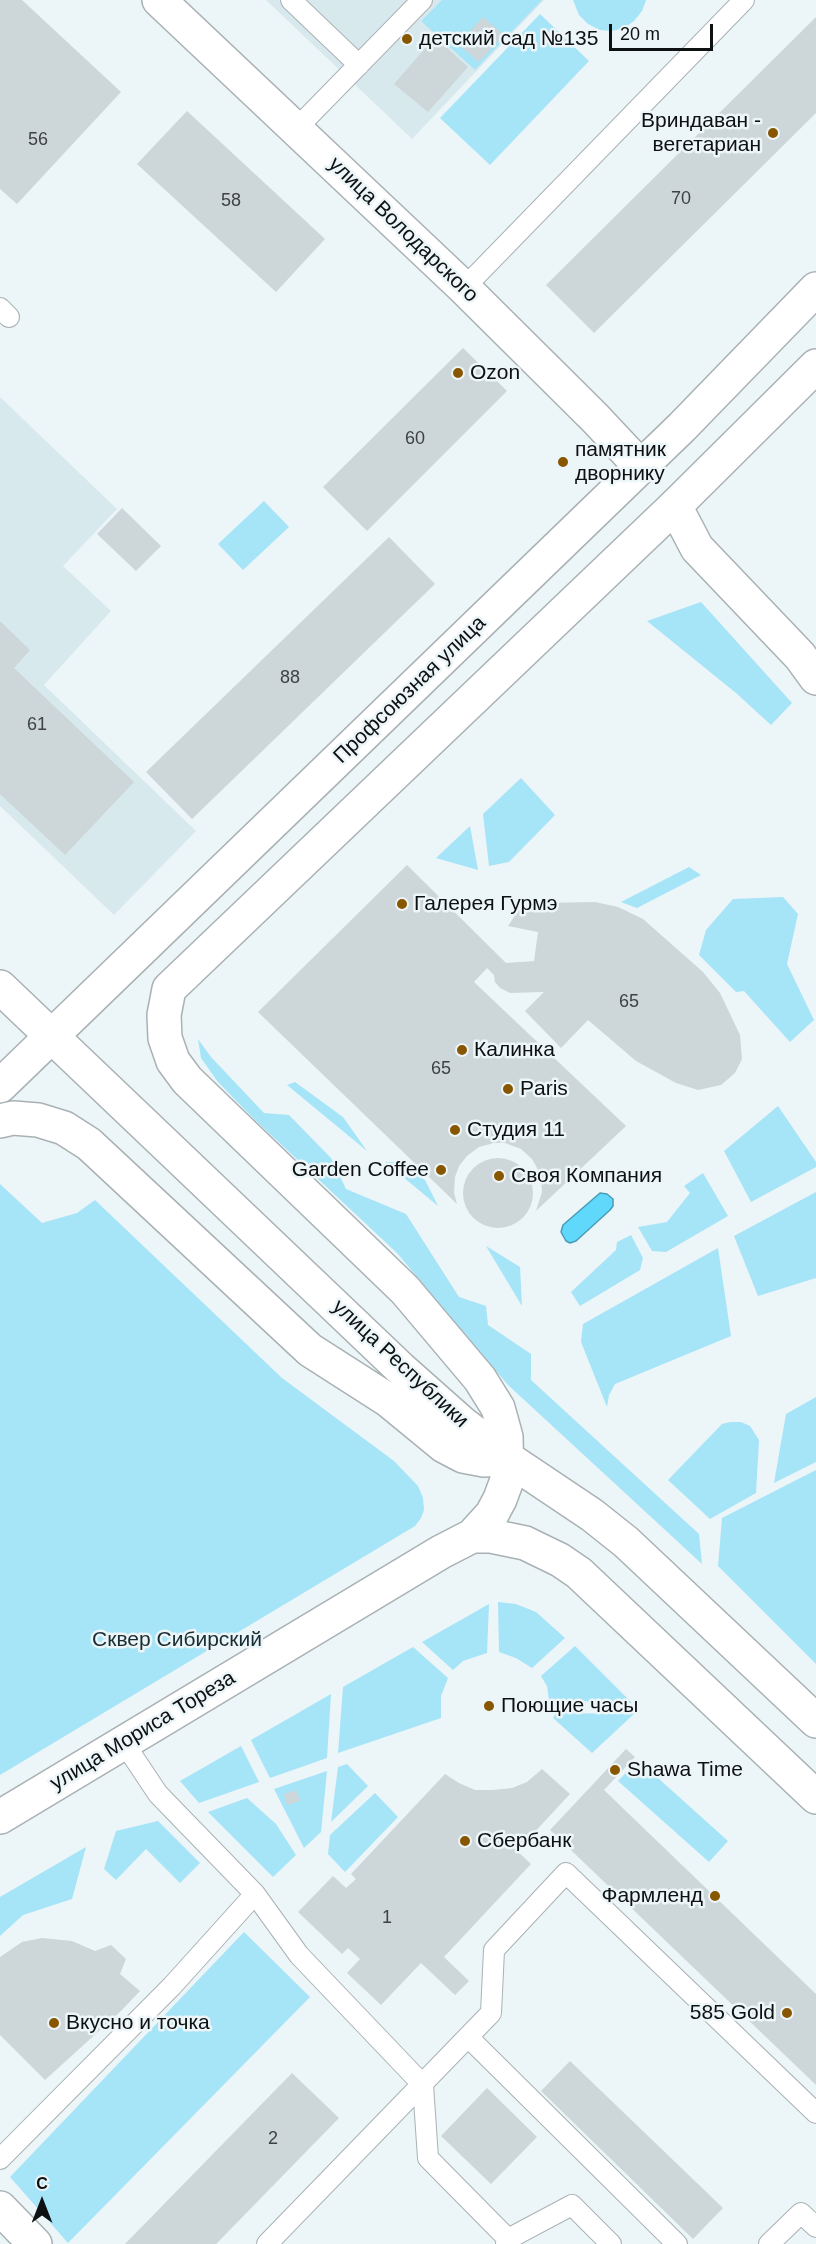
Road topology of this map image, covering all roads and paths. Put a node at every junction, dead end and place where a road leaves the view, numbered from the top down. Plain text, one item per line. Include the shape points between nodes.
1 (159, 0) edge
2 (291, 0) edge
3 (422, 0) edge
4 (744, 0) edge
5 (359, 65) junction
6 (296, 129) junction
7 (464, 288) junction
8 (816, 289) edge
9 (816, 366) edge
10 (641, 466) junction
11 (675, 506) junction
12 (816, 678) edge
13 (0, 987) edge
14 (52, 1036) junction
15 (0, 1086) edge
16 (0, 1121) edge
17 (507, 1458) junction
18 (472, 1536) junction
19 (816, 1720) edge
20 (124, 1743) junction
21 (816, 1797) edge
22 (0, 1817) edge
23 (255, 1894) junction
24 (468, 2037) junction
25 (423, 2085) junction
26 (816, 2113) edge
27 (0, 2158) edge
28 (0, 2208) edge
29 (816, 2227) edge
30 (507, 2242) edge
31 (35, 2244) edge
32 (267, 2244) edge
33 (612, 2244) edge
34 (676, 2244) edge
35 (769, 2244) edge

1 - 6 main road, улица Володарского
2 - 5 lane
3 - 5 lane
4 - 7 lane
5 - 6 lane
6 - 7 main road, улица Володарского
7 - 10 main road, улица Володарского
8 - 10 main road, Профсоюзная улица
9 - 11 main road
10 - 11 main road, улица Володарского
10 - 14 main road, Профсоюзная улица
11 - 12 main road via 697,548 800,656
11 - 17 main road via 169,989 164,1015 165,1038 173,1061 187,1080 405,1290 480,1379 498,1408
13 - 14 main road, улица Республики
14 - 15 main road, Профсоюзная улица
14 - 17 main road, улица Республики via 400,1368
16 - 17 main road via 38,1120 64,1128 89,1144 310,1350 388,1400 444,1446 484,1461
17 - 18 main road via 507,1480 500,1499
17 - 19 main road, улица Республики via 626,1542
18 - 20 main road, улица Мориса Тореза
18 - 21 main road via 525,1543 579,1573
20 - 22 main road, улица Мориса Тореза
20 - 23 lane via 158,1794
23 - 25 lane via 299,1955
23 - 27 lane via 172,1986
24 - 25 lane
24 - 26 lane via 491,2013 494,1950 566,1873
24 - 34 lane
25 - 30 lane via 428,2158
25 - 32 lane
28 - 31 main road
29 - 35 lane via 801,2213
30 - 33 lane via 572,2205

